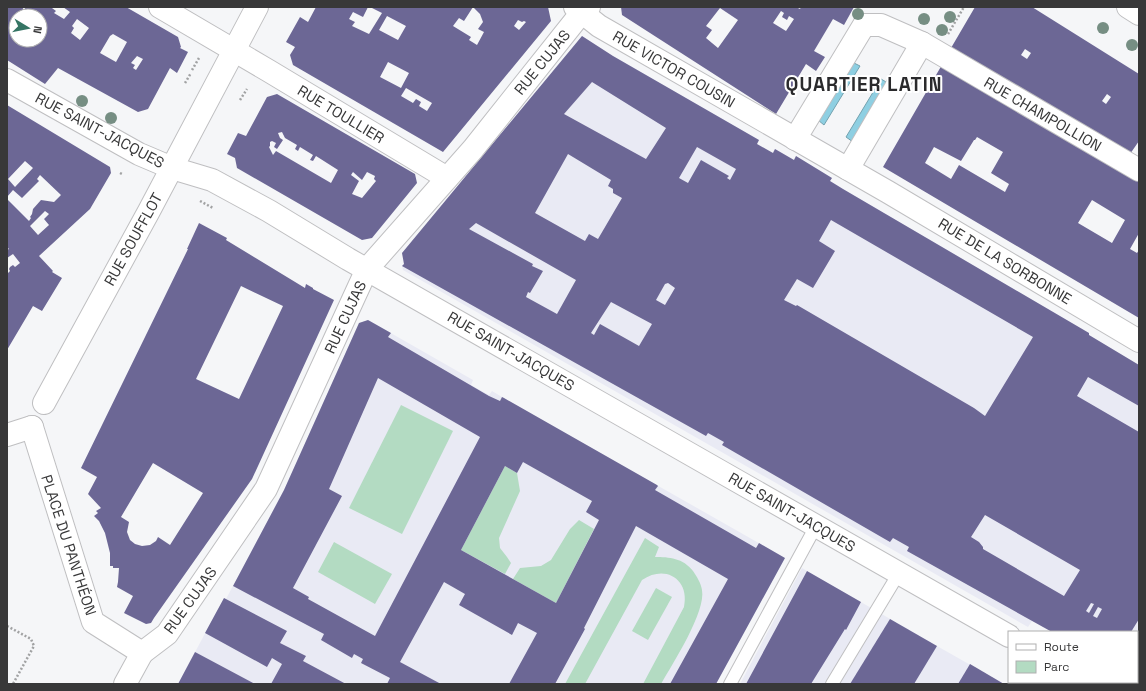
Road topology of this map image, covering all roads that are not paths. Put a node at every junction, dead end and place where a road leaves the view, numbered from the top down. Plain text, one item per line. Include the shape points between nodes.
1 (160, 7) edge
2 (1128, 7) edge
3 (251, 9) edge
4 (582, 9) edge
5 (1139, 14) edge
6 (922, 43) junction
7 (233, 50) junction
8 (7, 80) edge
9 (795, 139) junction
10 (172, 168) junction
11 (848, 169) junction
12 (1139, 170) edge
13 (447, 178) junction
14 (367, 269) junction
15 (1139, 341) edge
16 (32, 427) junction
17 (7, 435) edge
18 (816, 526) junction
19 (899, 573) junction
20 (1008, 635) edge
21 (142, 653) junction
22 (125, 684) edge
23 (730, 684) edge
24 (832, 684) edge

1 - 7 street, RUE TOULLIER
2 - 5 street
3 - 7 street, RUE SOUFFLOT
4 - 9 street, RUE VICTOR COUSIN via 599,26
4 - 13 street, RUE CUJAS
6 - 9 street, RUE CHAMPOLLION via 881,25 864,25
6 - 11 street
6 - 12 street, RUE CHAMPOLLION via 946,48
7 - 10 street, RUE SOUFFLOT
7 - 13 street, RUE TOULLIER
8 - 10 street, RUE SAINT-JACQUES via 139,154
9 - 11 street, RUE VICTOR COUSIN
10 - 14 street, RUE SAINT-JACQUES via 212,180
10 - 16 street, RUE SOUFFLOT
11 - 15 street, RUE DE LA SORBONNE
13 - 14 street, RUE CUJAS
14 - 18 street, RUE SAINT-JACQUES
14 - 21 street, RUE CUJAS via 266,489 168,634
16 - 17 street
16 - 21 street, PLACE DU PANTHÉON via 93,622
18 - 19 street, RUE SAINT-JACQUES
18 - 23 lane
19 - 20 street, RUE SAINT-JACQUES
19 - 24 lane
21 - 22 street

